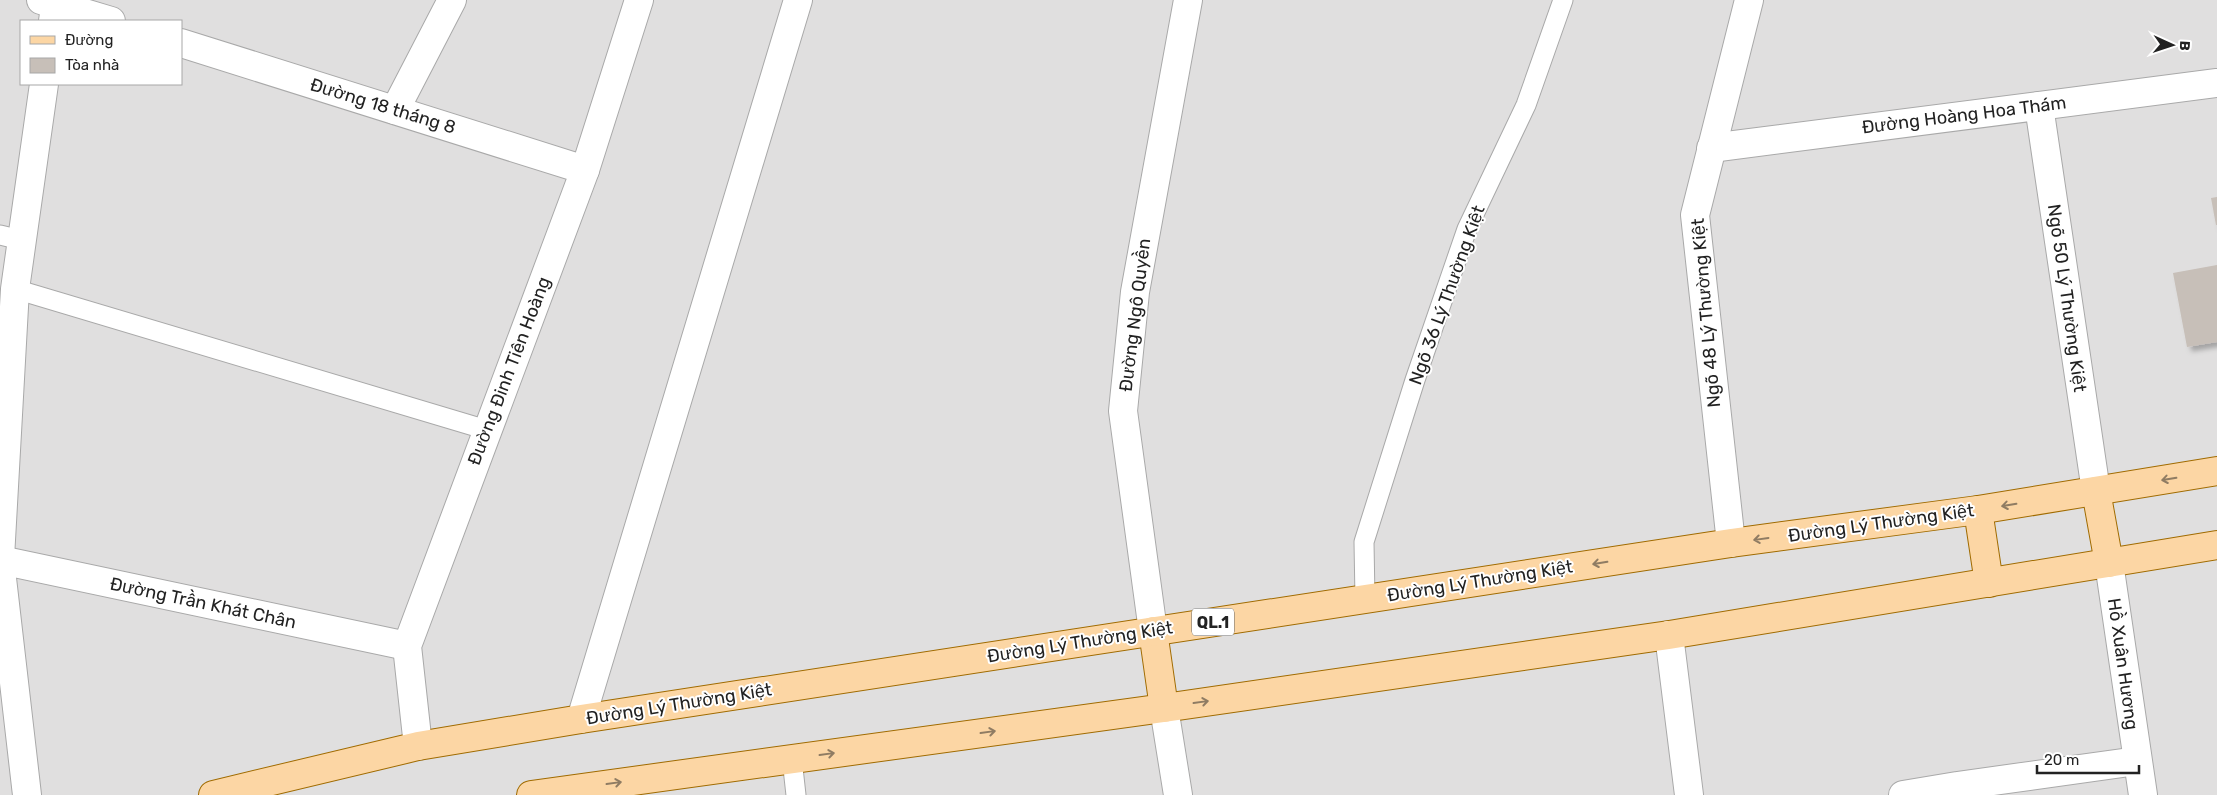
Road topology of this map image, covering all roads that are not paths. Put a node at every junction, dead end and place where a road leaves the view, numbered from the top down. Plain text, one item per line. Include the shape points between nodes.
1 (452, 0) edge
2 (639, 0) edge
3 (798, 0) edge
4 (1188, 0) edge
5 (1563, 0) edge
6 (1749, 0) edge
7 (52, 6) edge
8 (107, 20) edge
9 (182, 43) edge
10 (2217, 82) edge
11 (44, 85) edge
12 (2039, 106) junction
13 (396, 110) junction
14 (1711, 148) junction
15 (585, 170) junction
16 (10, 238) edge
17 (15, 289) junction
18 (487, 430) junction
19 (2217, 471) edge
20 (2096, 491) junction
21 (1978, 510) junction
22 (1731, 543) junction
23 (2217, 545) edge
24 (0, 560) edge
25 (2109, 563) junction
26 (1989, 583) junction
27 (1365, 599) junction
28 (1153, 631) junction
29 (1669, 635) junction
30 (407, 646) junction
31 (1164, 708) junction
32 (581, 719) junction
33 (418, 746) junction
34 (792, 759) junction
35 (2137, 761) junction
36 (27, 795) edge
37 (213, 795) edge
38 (532, 795) edge
39 (796, 795) edge
40 (1178, 795) edge
41 (1689, 795) edge
42 (1903, 795) edge
43 (2143, 795) edge

1 - 13 street
2 - 15 street, Đường Đinh Tiên Hoàng
3 - 32 street
4 - 28 street, Đường Ngô Quyền via 1135,292 1123,411
5 - 27 lane, Ngõ 36 Lý Thường Kiệt via 1526,105 1467,229 1415,380 1364,542
6 - 14 street, Ngõ 48 Lý Thường Kiệt
7 - 8 street
9 - 13 street, Đường 18 tháng 8
10 - 12 street, Đường Hoàng Hoa Thám
11 - 16 street
12 - 14 street, Đường Hoàng Hoa Thám
12 - 20 street, Ngõ 50 Lý Thường Kiệt
13 - 15 street, Đường 18 tháng 8
14 - 22 street, Ngõ 48 Lý Thường Kiệt via 1695,215
15 - 18 street, Đường Đinh Tiên Hoàng
16 - 17 street
17 - 18 lane
17 - 24 street
18 - 30 street, Đường Đinh Tiên Hoàng
19 -> 20 main road, Đường Lý Thường Kiệt / QL.1
20 -> 21 main road, Đường Lý Thường Kiệt / QL.1
20 - 25 main road
21 -> 22 main road, Đường Lý Thường Kiệt / QL.1
21 - 26 main road
22 -> 27 main road, Đường Lý Thường Kiệt / QL.1
23 - 25 main road
24 - 30 street, Đường Trần Khát Chân
24 - 36 street
25 - 26 main road
25 - 35 street, Hồ Xuân Hương
26 - 29 main road
27 - 28 main road, Đường Lý Thường Kiệt / QL.1
28 - 31 main road
28 - 32 main road, Đường Lý Thường Kiệt / QL.1
31 -> 29 main road
29 - 41 street
30 - 33 street, Đường Đinh Tiên Hoàng
34 -> 31 main road
31 - 40 street
32 - 33 main road, Đường Lý Thường Kiệt / QL.1
33 - 37 main road, Đường Lý Thường Kiệt / QL.1
38 -> 34 main road
34 - 39 lane
35 - 42 street
35 - 43 street, Hồ Xuân Hương

